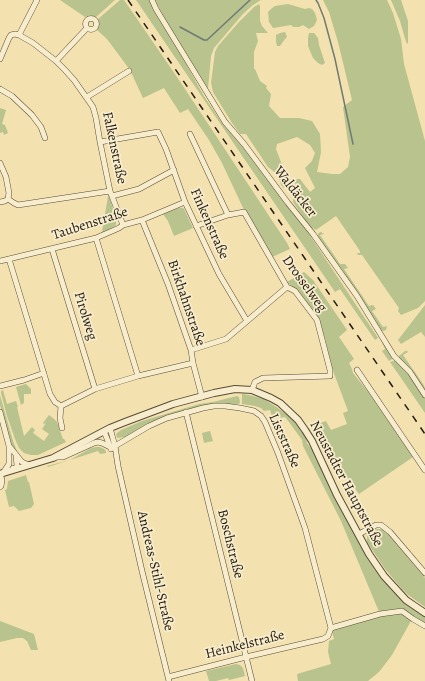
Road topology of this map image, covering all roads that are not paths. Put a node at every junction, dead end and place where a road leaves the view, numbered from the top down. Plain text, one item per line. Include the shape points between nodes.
1 (36, 0) edge
2 (152, 0) edge
3 (87, 28) dead end
4 (19, 35) junction
5 (0, 59) edge
6 (56, 61) junction
7 (128, 71) dead end
8 (0, 89) edge
9 (87, 97) junction
10 (190, 134) dead end
11 (45, 138) dead end
12 (100, 142) junction
13 (0, 163) edge
14 (174, 170) junction
15 (111, 193) junction
16 (8, 200) junction
17 (0, 202) edge
18 (185, 202) junction
19 (228, 214) junction
20 (142, 220) junction
21 (123, 226) junction
22 (196, 226) junction
23 (96, 238) junction
24 (52, 249) junction
25 (9, 259) junction
26 (0, 261) edge
27 (287, 287) junction
28 (247, 321) junction
29 (191, 350) junction
30 (193, 363) junction
31 (357, 370) dead end
32 (44, 373) junction
33 (138, 376) junction
34 (0, 386) edge
35 (95, 389) junction
36 (252, 390) junction
37 (425, 395) edge
38 (202, 397) junction
39 (61, 406) junction
40 (0, 412) edge
41 (186, 412) junction
42 (1, 421) edge
43 (62, 428) dead end
44 (107, 429) junction
45 (9, 446) junction
46 (110, 446) junction
47 (16, 456) junction
48 (52, 458) junction
49 (9, 464) junction
50 (29, 465) junction
51 (16, 469) junction
52 (425, 470) edge
53 (1, 474) edge
54 (0, 487) edge
55 (358, 534) junction
56 (425, 573) edge
57 (425, 613) edge
58 (425, 626) edge
59 (330, 628) junction
60 (328, 636) joint
61 (246, 657) junction
62 (168, 679) edge
63 (252, 681) edge

1 - 4 street
2 - 37 street, Waldäcker via 225,122 313,234 357,296 394,356 410,372
3 - 6 street
4 - 5 street via 15,34 9,38
4 - 6 street, Falkenstraße
6 - 9 street, Falkenstraße
7 - 9 street
8 - 11 street via 12,96 32,115
9 - 12 street, Falkenstraße via 93,107
10 - 19 street
12 - 14 street, Finkenstraße via 158,132
12 - 15 street, Falkenstraße
13 - 16 street via 9,193
14 - 15 street via 139,188
14 - 18 street, Finkenstraße
15 - 16 street via 18,204
15 - 21 street, Falkenstraße
16 - 17 street
18 - 20 street, Taubenstraße
18 - 22 street, Finkenstraße
19 - 22 street
19 - 27 street, Drosselweg via 244,212
20 - 21 street, Taubenstraße
20 - 29 street, Birkhahnstraße
21 - 23 street, Taubenstraße
22 - 28 street, Finkenstraße via 218,274
23 - 24 street, Taubenstraße
23 - 33 street
24 - 25 street, Taubenstraße
24 - 35 street, Pirolweg
25 - 26 street, Taubenstraße
25 - 32 street
27 - 28 street
27 - 36 street, Drosselweg via 295,291 316,320 330,376 263,378 255,382
28 - 29 street via 226,339
29 - 30 street, Birkhahnstraße
30 - 33 street
30 - 38 street, Birkhahnstraße
31 - 52 street
32 - 34 street
32 - 39 street via 50,394
33 - 35 street
35 - 39 street
36 - 38 street, Neustadter Hauptstraße via 235,389
36 - 55 street, Neustadter Hauptstraße via 280,403 298,420 312,441
38 - 44 street, Neustadter Hauptstraße via 173,404
39 - 43 street
40 - 42 street
41 - 46 street, Liststraße via 148,426
41 - 59 street, Liststraße via 225,406 254,411 261,416 278,453 305,528
41 - 61 street, Boschstraße
42 - 45 street
44 - 46 street, Andreas-Stihl-Straße
44 - 48 street, Neustadter Hauptstraße
45 - 47 street
45 - 49 street
46 - 48 street, Neustadter Hauptstraße via 94,442 63,457
46 - 62 street, Andreas-Stihl-Straße via 118,466
47 - 50 street
47 - 51 street
48 - 50 street, Neustadter Hauptstraße
49 - 51 street
49 - 53 street
50 - 51 street, Neustadter Hauptstraße
51 - 53 street, Neustadter Hauptstraße
53 - 54 street
55 - 56 street via 381,525
55 - 57 street, Neustadter Hauptstraße via 384,576 406,600
58 - 59 street via 402,611 380,614
59 - 60 street, Liststraße
60 - 61 street, Heinkelstraße
61 - 62 street, Heinkelstraße
61 - 63 street, Boschstraße

